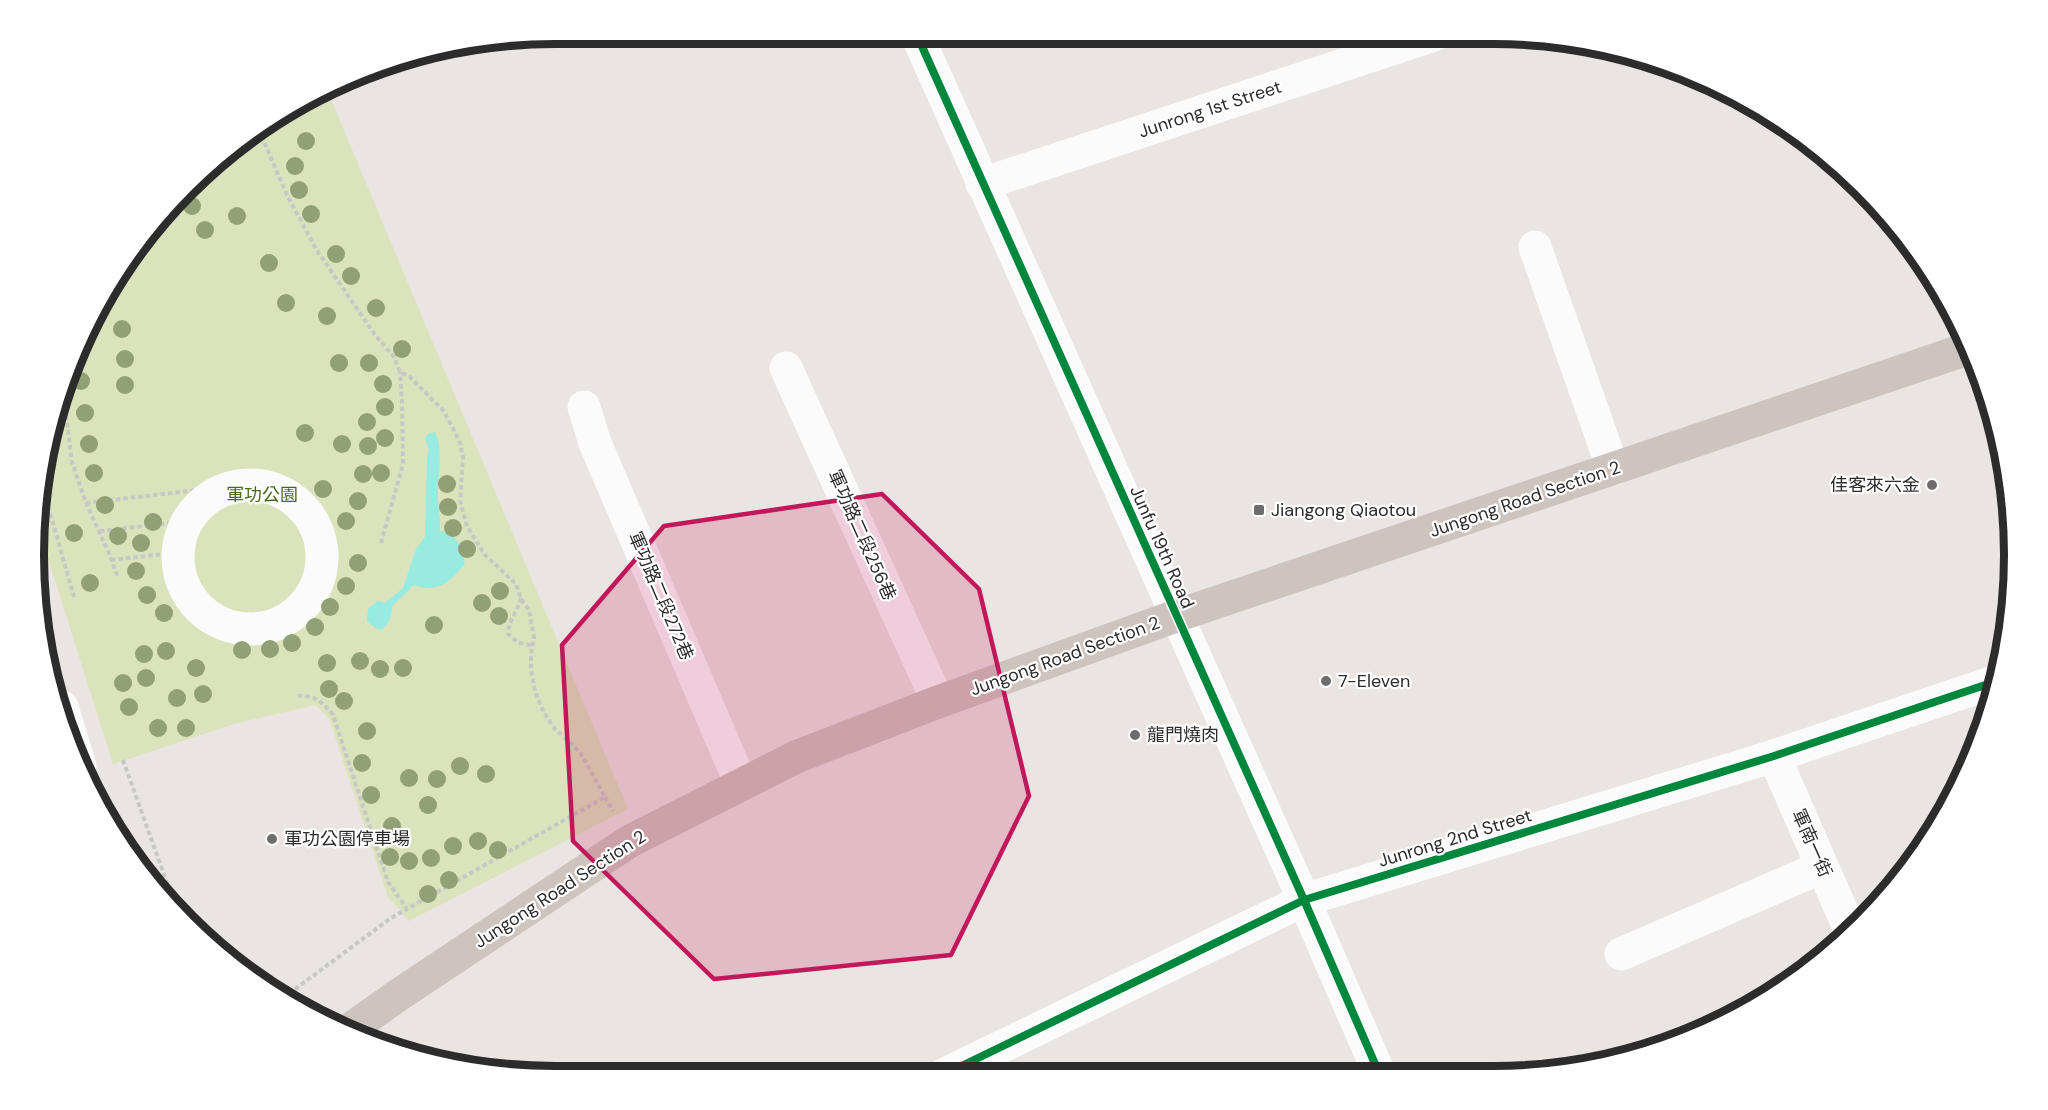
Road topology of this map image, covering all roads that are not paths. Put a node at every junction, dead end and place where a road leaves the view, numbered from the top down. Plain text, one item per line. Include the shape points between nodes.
1 (921, 44) edge
2 (1407, 44) edge
3 (982, 184) junction
4 (1534, 247) dead end
5 (1962, 351) edge
6 (786, 368) dead end
7 (584, 407) dead end
8 (1613, 469) junction
9 (172, 538) joint
10 (1176, 616) junction
11 (1988, 684) edge
12 (938, 702) junction
13 (1774, 756) junction
14 (741, 784) junction
15 (1822, 867) junction
16 (1304, 900) junction
17 (1847, 924) edge
18 (1621, 954) dead end
19 (355, 1026) edge
20 (962, 1066) edge
21 (1376, 1066) edge

1 - 3 street, Junfu 19th Road
2 - 3 street, Junrong 1st Street
3 - 10 street, Junfu 19th Road
4 - 8 street
5 - 8 main road, Jungong Road Section 2
6 - 12 street, 軍功路二段256巷
7 - 14 street, 軍功路二段272巷 via 595,443
8 - 10 main road, Jungong Road Section 2
9 - 9 street via 189,595 202,610 239,628 269,626 288,618 304,605 319,578 321,548 311,519 298,503 271,488 241,486 212,495
10 - 12 main road, Jungong Road Section 2
10 - 16 street, Junfu 19th Road
11 - 13 street, Junrong 2nd Street
12 - 14 main road, Jungong Road Section 2 via 796,757
13 - 15 street, 軍南一街
13 - 16 street, Junrong 2nd Street
14 - 19 main road, Jungong Road Section 2 via 630,841
15 - 17 street, 軍南一街
15 - 18 street
16 - 20 street, Junrong 2nd Street
16 - 21 street, Junfu 19th Road

